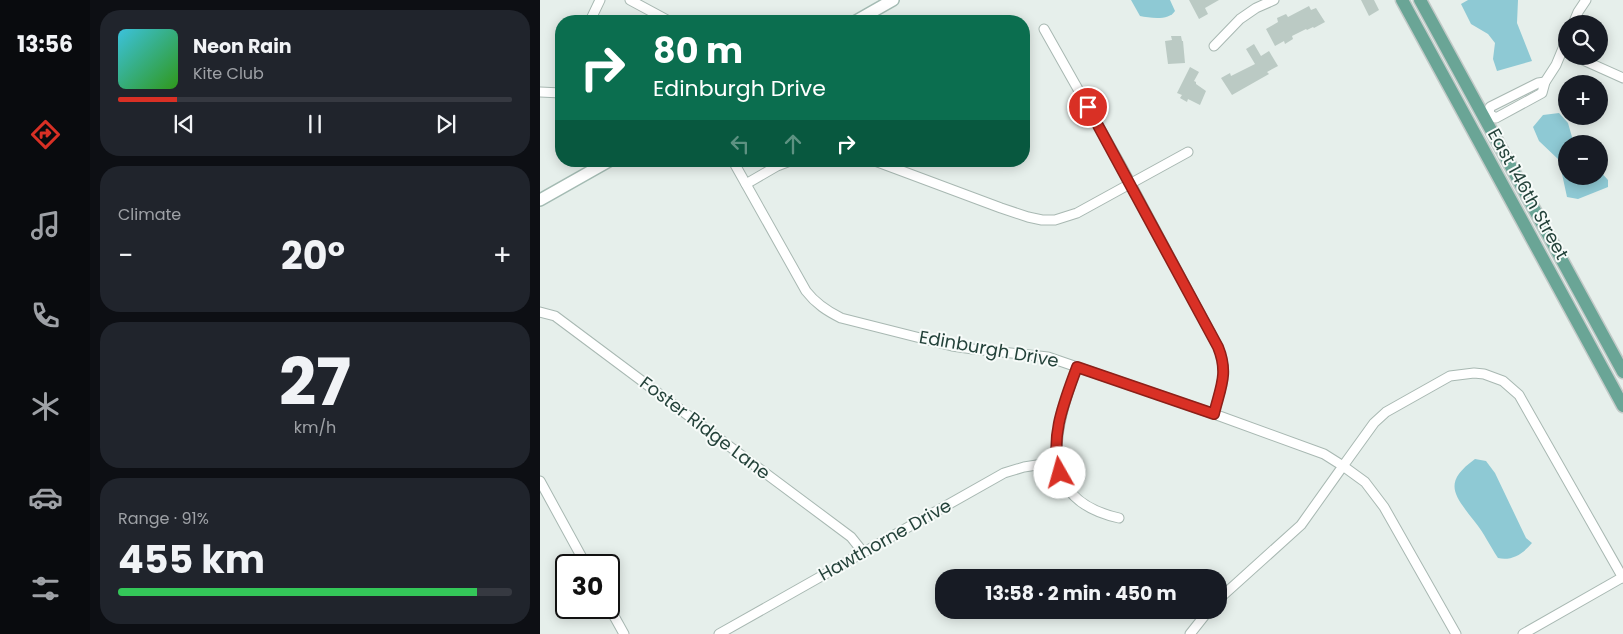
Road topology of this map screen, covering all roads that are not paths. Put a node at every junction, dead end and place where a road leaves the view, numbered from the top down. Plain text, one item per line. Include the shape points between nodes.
1 (600, 0) edge
2 (630, 0) edge
3 (893, 0) edge
4 (1274, 0) edge
5 (1402, 0) edge
6 (1420, 0) edge
7 (1586, 0) edge
8 (593, 15) edge
9 (658, 15) edge
10 (867, 15) edge
11 (1577, 15) edge
12 (1044, 29) dead end
13 (1214, 46) dead end
14 (1558, 62) edge
15 (1594, 65) edge
16 (1623, 78) edge
17 (540, 92) edge
18 (555, 93) edge
19 (1487, 116) junction
20 (1470, 125) junction
21 (1188, 152) dead end
22 (590, 167) edge
23 (736, 167) edge
24 (777, 167) edge
25 (891, 167) edge
26 (746, 184) junction
27 (1130, 185) junction
28 (540, 200) edge
29 (540, 312) edge
30 (1077, 367) junction
31 (1623, 372) edge
32 (1623, 406) edge
33 (1214, 414) junction
34 (1056, 462) junction
35 (1343, 466) junction
36 (540, 481) edge
37 (1119, 518) dead end
38 (864, 552) junction
39 (580, 554) edge
40 (1623, 577) edge
41 (1227, 592) edge
42 (616, 619) edge
43 (1202, 619) edge
44 (624, 634) edge
45 (719, 634) edge
46 (1190, 634) edge
47 (1456, 634) edge
48 (1523, 634) edge

1 - 8 street
2 - 9 street
3 - 10 street
4 - 13 street via 1240,20
5 - 20 main road, East 146th Street
6 - 19 main road, East 146th Street
7 - 11 street
12 - 27 street
14 - 19 street via 1545,82 1490,107
15 - 16 street
17 - 18 street
19 - 20 street
19 - 31 main road, East 146th Street
20 - 32 main road, East 146th Street
21 - 27 street
22 - 28 street
23 - 26 street, Edinburgh Drive
24 - 26 street
25 - 27 street via 1028,218 1042,220 1055,220 1077,213
26 - 30 street, Edinburgh Drive via 806,291 829,312 841,318 952,346 1048,357
27 - 33 street via 1222,356 1224,376
29 - 38 street, Foster Ridge Lane via 555,316 851,537
30 - 33 street, Edinburgh Drive
30 - 34 street via 1058,426
33 - 35 street, Edinburgh Drive via 1324,454
34 - 37 street via 1064,482 1078,500 1099,513
34 - 38 street, Hawthorne Drive via 1004,473
35 - 40 street via 1386,412 1450,376 1474,373 1493,376 1513,388 1524,402
35 - 41 street via 1301,524
35 - 47 street, Edinburgh Drive via 1365,482 1384,507
36 - 39 street
38 - 45 street, Hawthorne Drive
40 - 48 street
42 - 44 street
43 - 46 street

